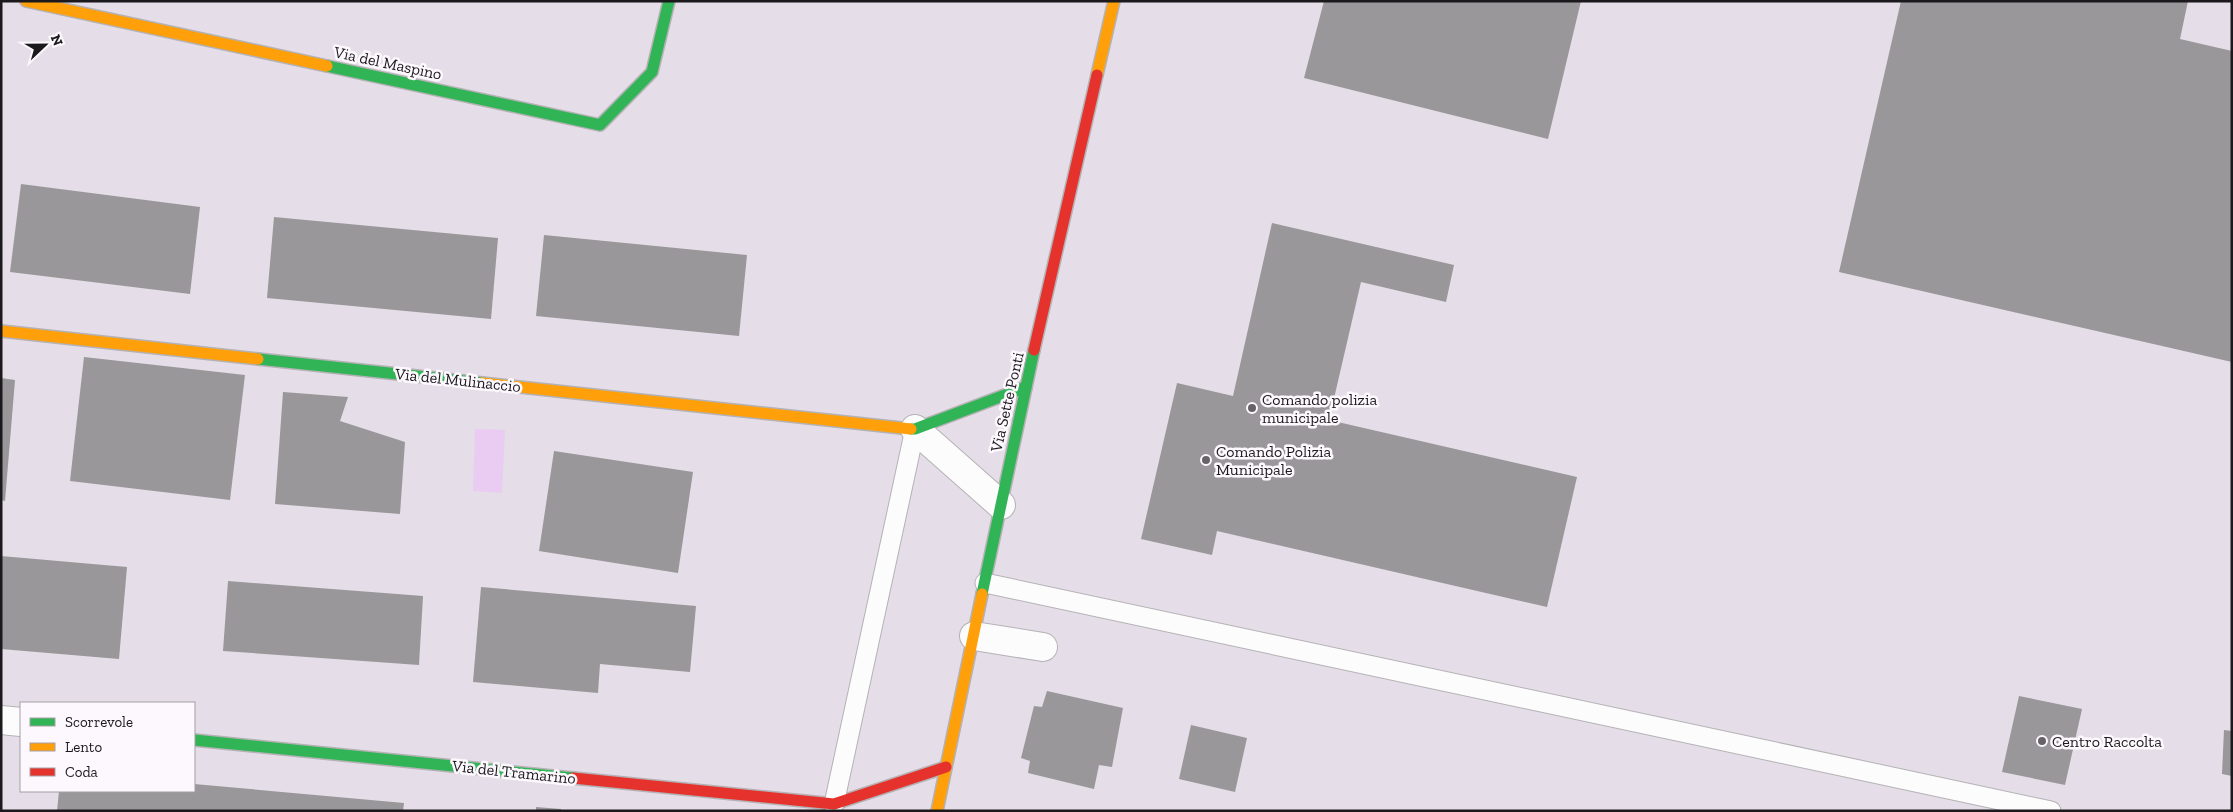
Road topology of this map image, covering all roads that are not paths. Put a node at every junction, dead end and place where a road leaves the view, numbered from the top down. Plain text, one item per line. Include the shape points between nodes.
1 (26, 1) edge
2 (669, 1) edge
3 (1114, 1) edge
4 (1, 330) edge
5 (1026, 387) junction
6 (915, 429) junction
7 (1000, 506) junction
8 (984, 583) junction
9 (974, 636) junction
10 (1043, 647) dead end
11 (1, 720) edge
12 (20, 722) edge
13 (195, 740) edge
14 (946, 767) junction
15 (836, 808) edge
16 (937, 811) edge
17 (2051, 811) edge

1 - 2 street, Via del Maspino via 600,125 652,72
3 - 5 street, Via Sette Ponti
4 - 6 street, Via del Mulinaccio
5 - 6 street, Via del Mulinaccio
5 - 7 street, Via Sette Ponti
6 - 7 street
6 - 15 lane
7 - 8 street, Via Sette Ponti
8 - 9 street, Via Sette Ponti
8 - 17 lane
9 - 10 street
9 - 14 street, Via Sette Ponti
11 - 12 street
13 - 15 street, Via del Tramarino
14 - 15 street, Via del Tramarino
14 - 16 street, Via Sette Ponti

